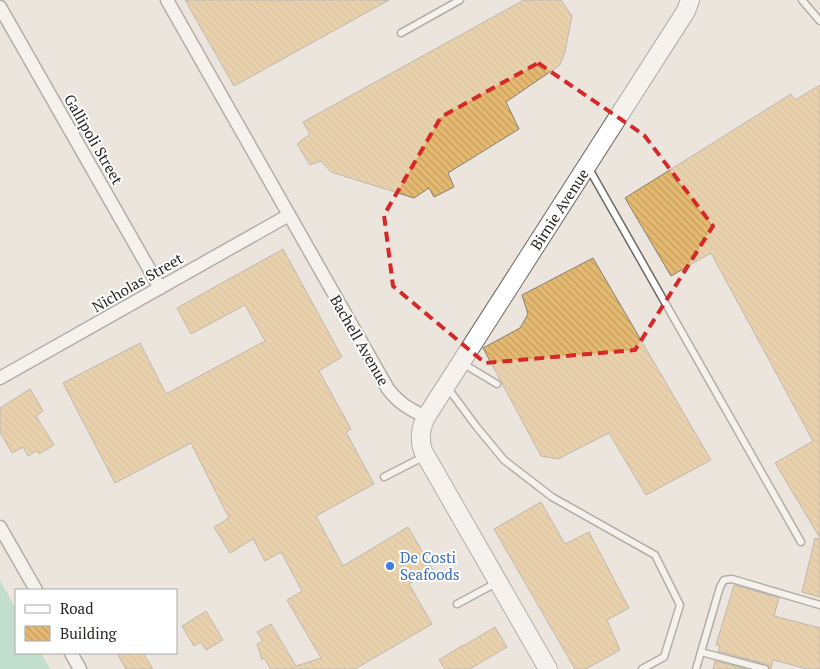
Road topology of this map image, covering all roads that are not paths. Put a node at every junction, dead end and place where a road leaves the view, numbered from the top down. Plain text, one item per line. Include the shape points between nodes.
1 (167, 0) edge
2 (460, 0) edge
3 (690, 0) edge
4 (802, 0) edge
5 (0, 7) edge
6 (820, 21) edge
7 (401, 33) dead end
8 (587, 166) junction
9 (289, 215) junction
10 (160, 288) junction
11 (461, 362) junction
12 (0, 378) edge
13 (497, 384) dead end
14 (446, 386) junction
15 (426, 417) junction
16 (426, 456) junction
17 (384, 477) dead end
18 (0, 528) edge
19 (801, 542) dead end
20 (498, 582) junction
21 (35, 589) edge
22 (457, 604) dead end
23 (820, 605) edge
24 (701, 652) junction
25 (72, 654) edge
26 (80, 669) edge
27 (548, 669) edge
28 (642, 669) edge
29 (696, 669) edge
30 (765, 669) edge

1 - 9 street, Bachell Avenue
2 - 7 lane
3 - 8 main road, Birnie Avenue
4 - 6 lane
5 - 10 street, Gallipoli Street
8 - 11 main road, Birnie Avenue
8 - 19 lane
9 - 10 street, Nicholas Street
9 - 15 street, Bachell Avenue via 388,389 397,400
10 - 12 street, Nicholas Street
11 - 13 lane
11 - 14 main road, Birnie Avenue
14 - 15 main road, Birnie Avenue
14 - 28 lane via 504,460 552,497 655,555 680,605 664,657
15 - 16 main road via 420,434
16 - 17 lane
16 - 20 main road
18 - 21 street
20 - 22 lane
20 - 27 main road
23 - 24 lane via 732,579 724,580
24 - 29 lane
24 - 30 lane
25 - 26 street

